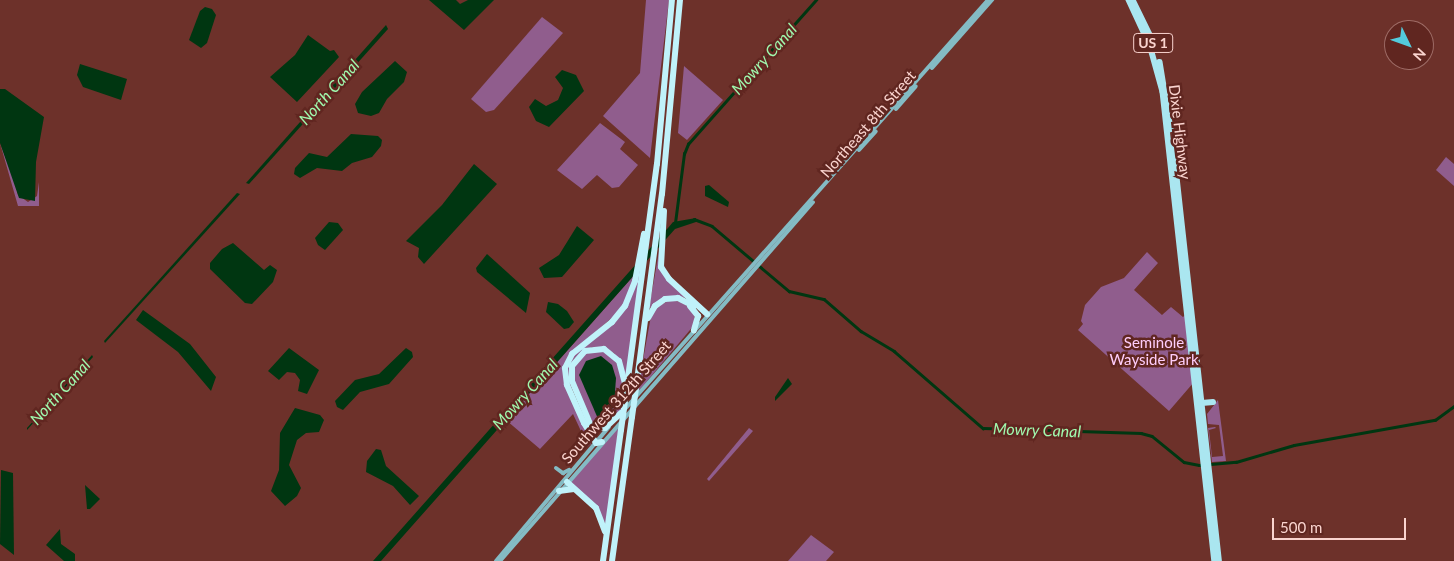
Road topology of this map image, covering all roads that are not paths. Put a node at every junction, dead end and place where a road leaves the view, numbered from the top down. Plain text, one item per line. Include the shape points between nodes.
1 (672, 0) edge
2 (680, 0) edge
3 (990, 0) edge
4 (1129, 0) edge
5 (1134, 0) edge
6 (672, 105) junction
7 (1170, 112) junction
8 (1177, 115) dead end
9 (1166, 129) junction
10 (1174, 150) junction
11 (1173, 175) junction
12 (1179, 198) junction
13 (1176, 205) junction
14 (1183, 229) junction
15 (643, 249) junction
16 (759, 261) joint
17 (754, 267) junction
18 (1187, 287) junction
19 (721, 300) junction
20 (686, 301) junction
21 (719, 308) junction
22 (708, 316) junction
23 (1191, 322) junction
24 (694, 330) junction
25 (641, 351) junction
26 (1198, 376) junction
27 (625, 400) junction
28 (1213, 402) dead end
29 (1202, 403) junction
30 (622, 413) junction
31 (1202, 414) junction
32 (1194, 422) dead end
33 (1201, 424) junction
34 (595, 445) junction
35 (1208, 465) junction
36 (556, 468) dead end
37 (567, 482) junction
38 (559, 491) junction
39 (580, 494) junction
40 (1212, 509) junction
41 (606, 538) junction
42 (496, 561) edge
43 (500, 561) edge
44 (603, 561) edge
45 (612, 561) edge
46 (1215, 561) edge
47 (1219, 561) edge

1 - 15 highway via 657,164
2 - 6 highway
3 - 16 main road, Northeast 8th Street
4 - 9 highway, Dixie Highway / US 1 via 1156,61
5 - 7 highway, Dixie Highway / US 1 via 1157,52
6 - 22 highway via 660,253 665,274
6 - 25 highway
7 - 8 highway
7 - 10 highway, Dixie Highway / US 1
9 - 10 highway
9 - 11 highway, Dixie Highway / US 1
10 - 12 highway, Dixie Highway / US 1
11 - 12 highway
11 - 13 highway, Dixie Highway / US 1
12 - 14 highway, Dixie Highway / US 1
13 - 14 highway
13 - 18 highway, Dixie Highway / US 1
14 - 18 highway, US 1
15 - 27 highway
15 - 34 highway via 636,281 621,312 572,354 566,363 567,385
16 - 17 main road, Southwest 312th Street
17 - 19 main road, Southwest 312th Street
17 - 21 main road, Southwest 312th Street
18 - 23 highway, US 1
18 - 23 highway via 1192,297
19 - 21 main road
19 - 22 main road, Southwest 312th Street
20 - 22 highway
20 - 24 highway via 698,316
20 - 25 highway via 671,298 654,306
21 - 22 main road, Southwest 312th Street
22 - 24 main road, Southwest 312th Street
22 - 34 main road, Southwest 312th Street
23 - 26 highway
24 - 30 main road, Southwest 312th Street
25 - 45 highway, bridge
26 - 29 highway
26 - 31 highway
27 - 30 highway via 622,368 614,354 594,348 577,357 571,370 572,380 591,426 605,428
27 - 41 highway, bridge
28 - 29 highway
29 - 31 highway
30 - 34 main road, Southwest 312th Street
31 - 33 highway
31 - 35 highway
32 - 33 highway
33 - 35 highway
34 - 36 main road via 566,472
34 - 37 main road, Southwest 312th Street
34 - 42 main road, Southwest 312th Street
35 - 40 highway
35 - 40 highway
37 - 38 main road, Southwest 312th Street
37 - 39 highway
38 - 39 highway via 570,487
38 - 43 main road, Southwest 312th Street
39 - 41 highway via 600,513
40 - 46 highway
40 - 47 highway
41 - 44 highway

